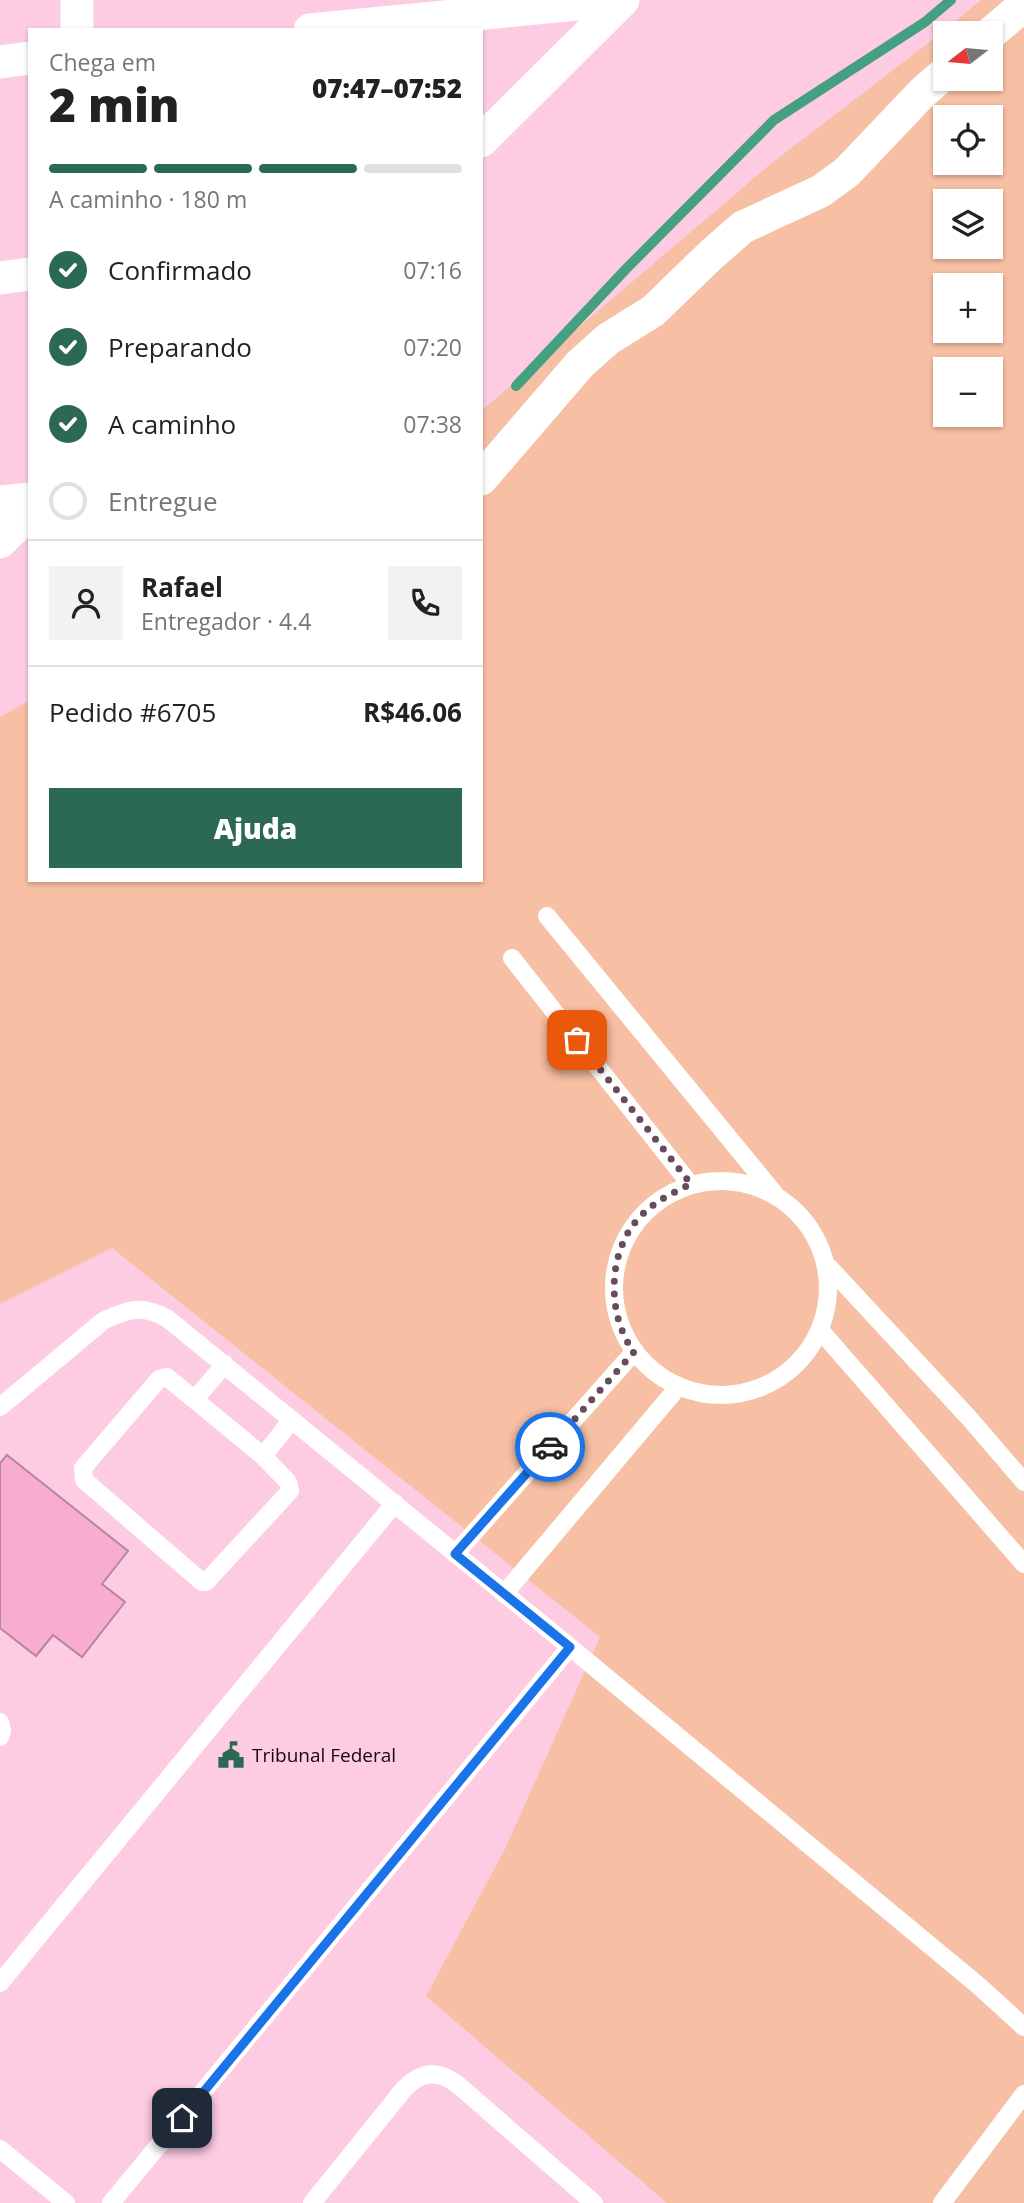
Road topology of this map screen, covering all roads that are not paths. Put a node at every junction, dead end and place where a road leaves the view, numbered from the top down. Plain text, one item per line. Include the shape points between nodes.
1 (77, 0) edge
2 (621, 0) edge
3 (1024, 5) edge
4 (1003, 23) edge
5 (77, 28) edge
6 (331, 28) edge
7 (28, 58) edge
8 (0, 62) edge
9 (933, 83) edge
10 (483, 139) edge
11 (28, 274) edge
12 (0, 278) edge
13 (483, 477) edge
14 (28, 499) edge
15 (0, 502) edge
16 (28, 515) edge
17 (0, 542) edge
18 (547, 916) dead end
19 (512, 957) dead end
20 (691, 1184) junction
21 (776, 1195) junction
22 (828, 1266) junction
23 (820, 1330) junction
24 (634, 1352) junction
25 (225, 1364) junction
26 (679, 1386) junction
27 (195, 1399) junction
28 (0, 1407) edge
29 (292, 1420) junction
30 (263, 1456) junction
31 (1024, 1482) edge
32 (395, 1503) junction
33 (455, 1554) junction
34 (1024, 1564) edge
35 (504, 1594) junction
36 (570, 1647) junction
37 (0, 1722) edge
38 (0, 1738) edge
39 (0, 1983) edge
40 (1024, 2027) edge
41 (1024, 2094) edge
42 (0, 2149) edge
43 (66, 2203) edge
44 (111, 2203) edge
45 (312, 2203) edge
46 (594, 2203) edge
47 (942, 2203) edge

1 - 5 street
2 - 6 street
2 - 10 street
3 - 4 street
7 - 8 street
9 - 13 street via 846,172 821,191 743,228 653,311 608,339 580,364
11 - 12 street
14 - 15 street
16 - 17 street
18 - 21 lane
19 - 20 lane
20 - 21 lane via 739,1181
20 - 24 lane via 659,1199 636,1222 620,1250 614,1274 615,1304
21 - 22 lane via 811,1228
22 - 23 lane via 827,1303
22 - 31 lane
23 - 26 lane via 794,1366 775,1381 744,1393 713,1395
23 - 34 lane
24 - 26 lane
24 - 33 lane
25 - 27 lane
25 - 28 lane via 155,1311 128,1311 91,1328
25 - 29 lane
26 - 35 lane
27 - 30 lane
27 - 30 lane via 171,1378 159,1379 82,1474 202,1582 209,1581 290,1491 288,1482
29 - 30 lane
29 - 32 lane
32 - 33 lane
32 - 39 lane
33 - 35 lane
35 - 36 lane
36 - 40 lane
36 - 44 lane
37 - 38 lane
41 - 47 lane
42 - 43 lane
45 - 46 lane via 404,2088 430,2073 457,2084

